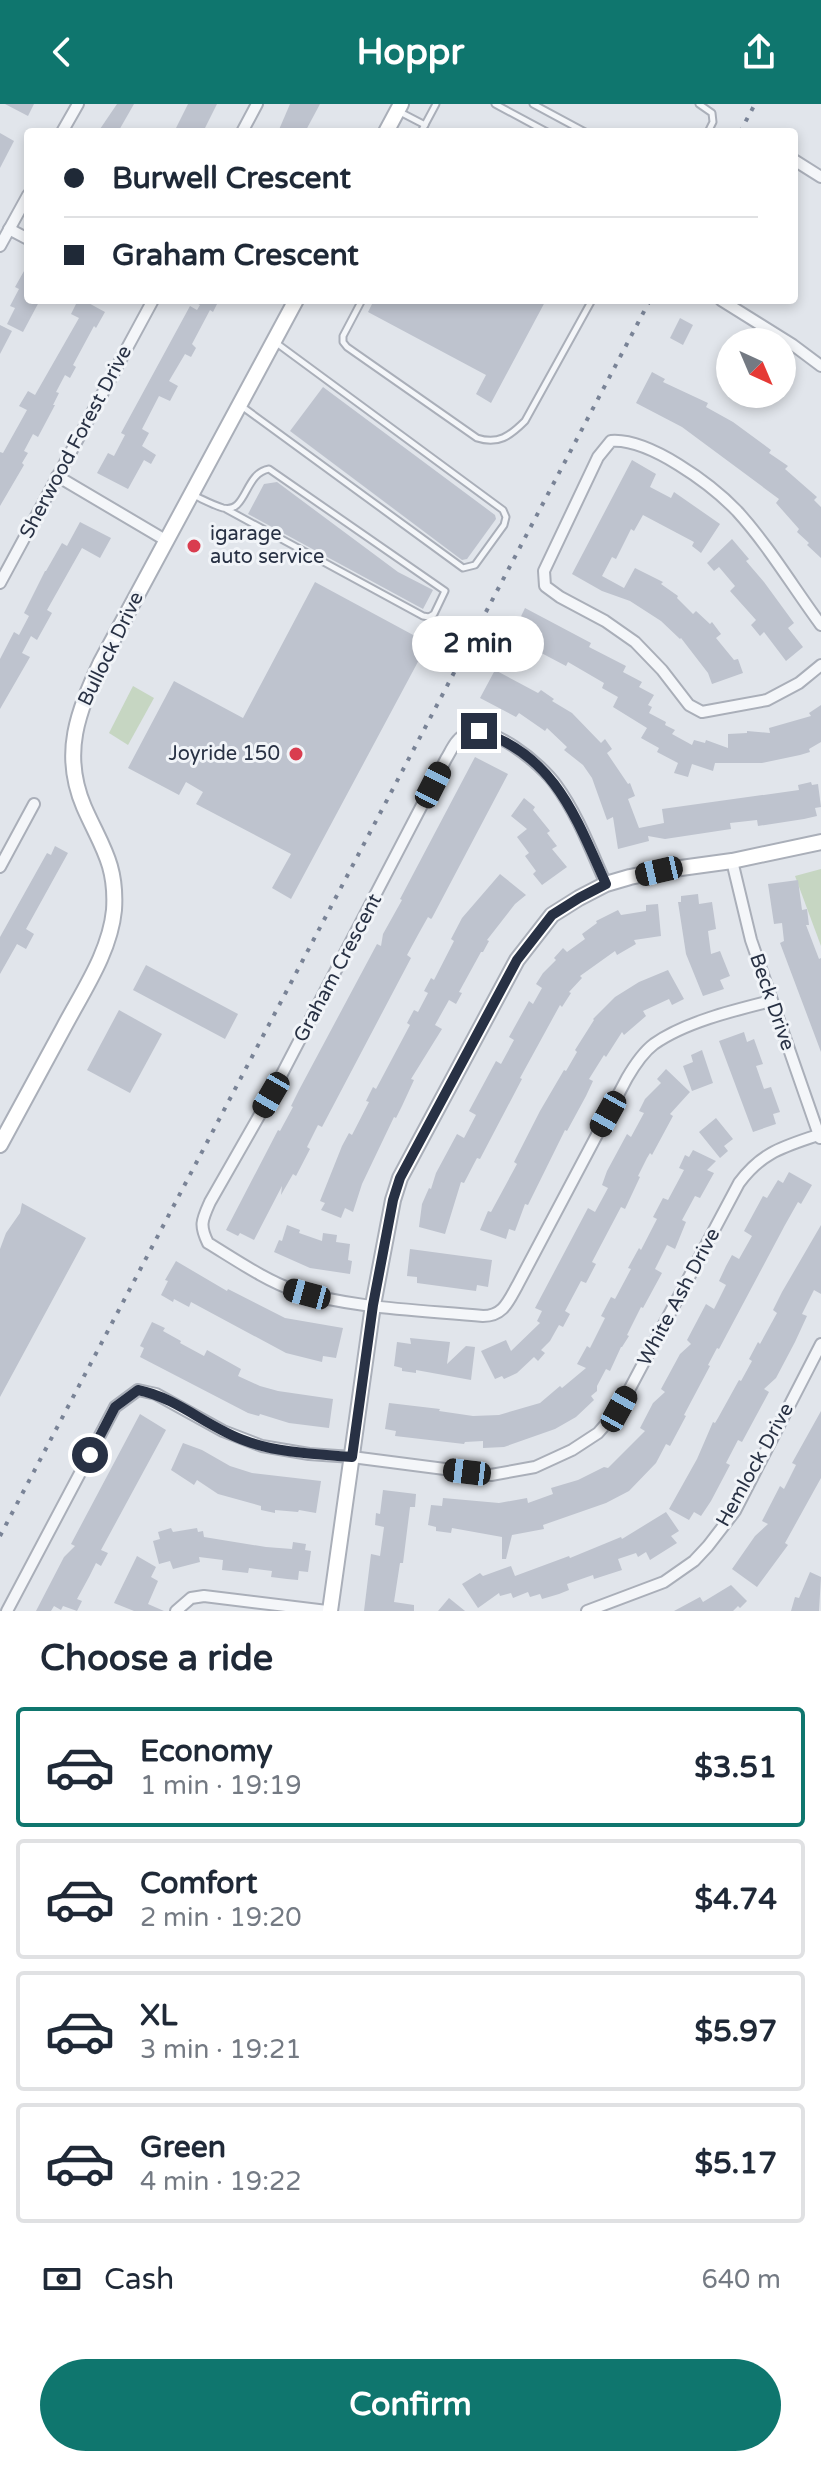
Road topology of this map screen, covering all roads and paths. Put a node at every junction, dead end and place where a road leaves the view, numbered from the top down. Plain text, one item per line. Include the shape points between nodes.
1 (78, 104) edge
2 (257, 104) edge
3 (436, 104) edge
4 (495, 104) edge
5 (533, 104) edge
6 (699, 104) edge
7 (399, 107) edge
8 (425, 125) junction
9 (64, 128) edge
10 (244, 128) edge
11 (388, 128) edge
12 (423, 128) edge
13 (540, 128) edge
14 (578, 128) edge
15 (710, 128) edge
16 (798, 163) edge
17 (821, 177) edge
18 (24, 202) edge
19 (9, 229) junction
20 (24, 237) edge
21 (0, 246) edge
22 (147, 304) edge
23 (294, 304) edge
24 (360, 304) edge
25 (590, 304) edge
26 (727, 304) edge
27 (274, 342) junction
28 (821, 366) edge
29 (240, 405) junction
30 (57, 476) junction
31 (192, 494) junction
32 (226, 509) junction
33 (167, 541) junction
34 (0, 583) edge
35 (821, 625) edge
36 (821, 665) edge
37 (34, 804) dead end
38 (821, 842) edge
39 (732, 861) junction
40 (0, 867) edge
41 (606, 884) junction
42 (771, 1001) junction
43 (820, 1137) edge
44 (0, 1145) edge
45 (373, 1305) junction
46 (821, 1344) edge
47 (352, 1457) junction
48 (7, 1611) edge
49 (176, 1611) edge
50 (329, 1611) edge
51 (587, 1611) edge

1 - 9 street
2 - 10 street
3 - 8 lane
4 - 13 lane
5 - 14 lane
6 - 15 lane via 712,113
7 - 8 lane
7 - 11 street
8 - 12 lane
16 - 17 street
18 - 19 street
19 - 20 street
19 - 21 street
22 - 30 street, Sherwood Forest Drive
23 - 27 street, Bullock Drive
24 - 25 lane via 342,339 347,347 477,438 498,441 525,421
26 - 28 street
27 - 29 street, Bullock Drive
27 - 29 lane via 503,510 504,525 475,565 463,568
29 - 31 street, Bullock Drive
30 - 33 street
30 - 34 street, Sherwood Forest Drive
31 - 32 lane
31 - 33 street, Bullock Drive
32 - 32 lane via 240,503 260,470 269,469 445,591 434,614 423,616
33 - 44 street, Bullock Drive via 83,701 72,749 77,786 111,872 112,926 88,983
35 - 36 street via 735,509 667,458 639,444 611,441 598,457 544,571 545,586 635,642 689,705 702,712 767,700
37 - 40 street
38 - 39 street
39 - 41 street
39 - 42 street, Beck Drive
41 - 45 street via 552,915 517,960 400,1178
41 - 45 street, Graham Crescent via 556,784 535,761 479,731 455,743 201,1230 208,1243 291,1289
42 - 43 street, Beck Drive
42 - 45 street via 701,1021 645,1053 498,1314
43 - 47 street, White Ash Drive via 777,1150 751,1167 619,1409 585,1443 535,1467 491,1475
45 - 47 street
46 - 51 street, Hemlock Drive via 735,1511 708,1546 664,1582
47 - 48 street, White Ash Drive via 245,1441 156,1394 138,1390 115,1407
47 - 50 street
49 - 50 street via 191,1598 204,1596

